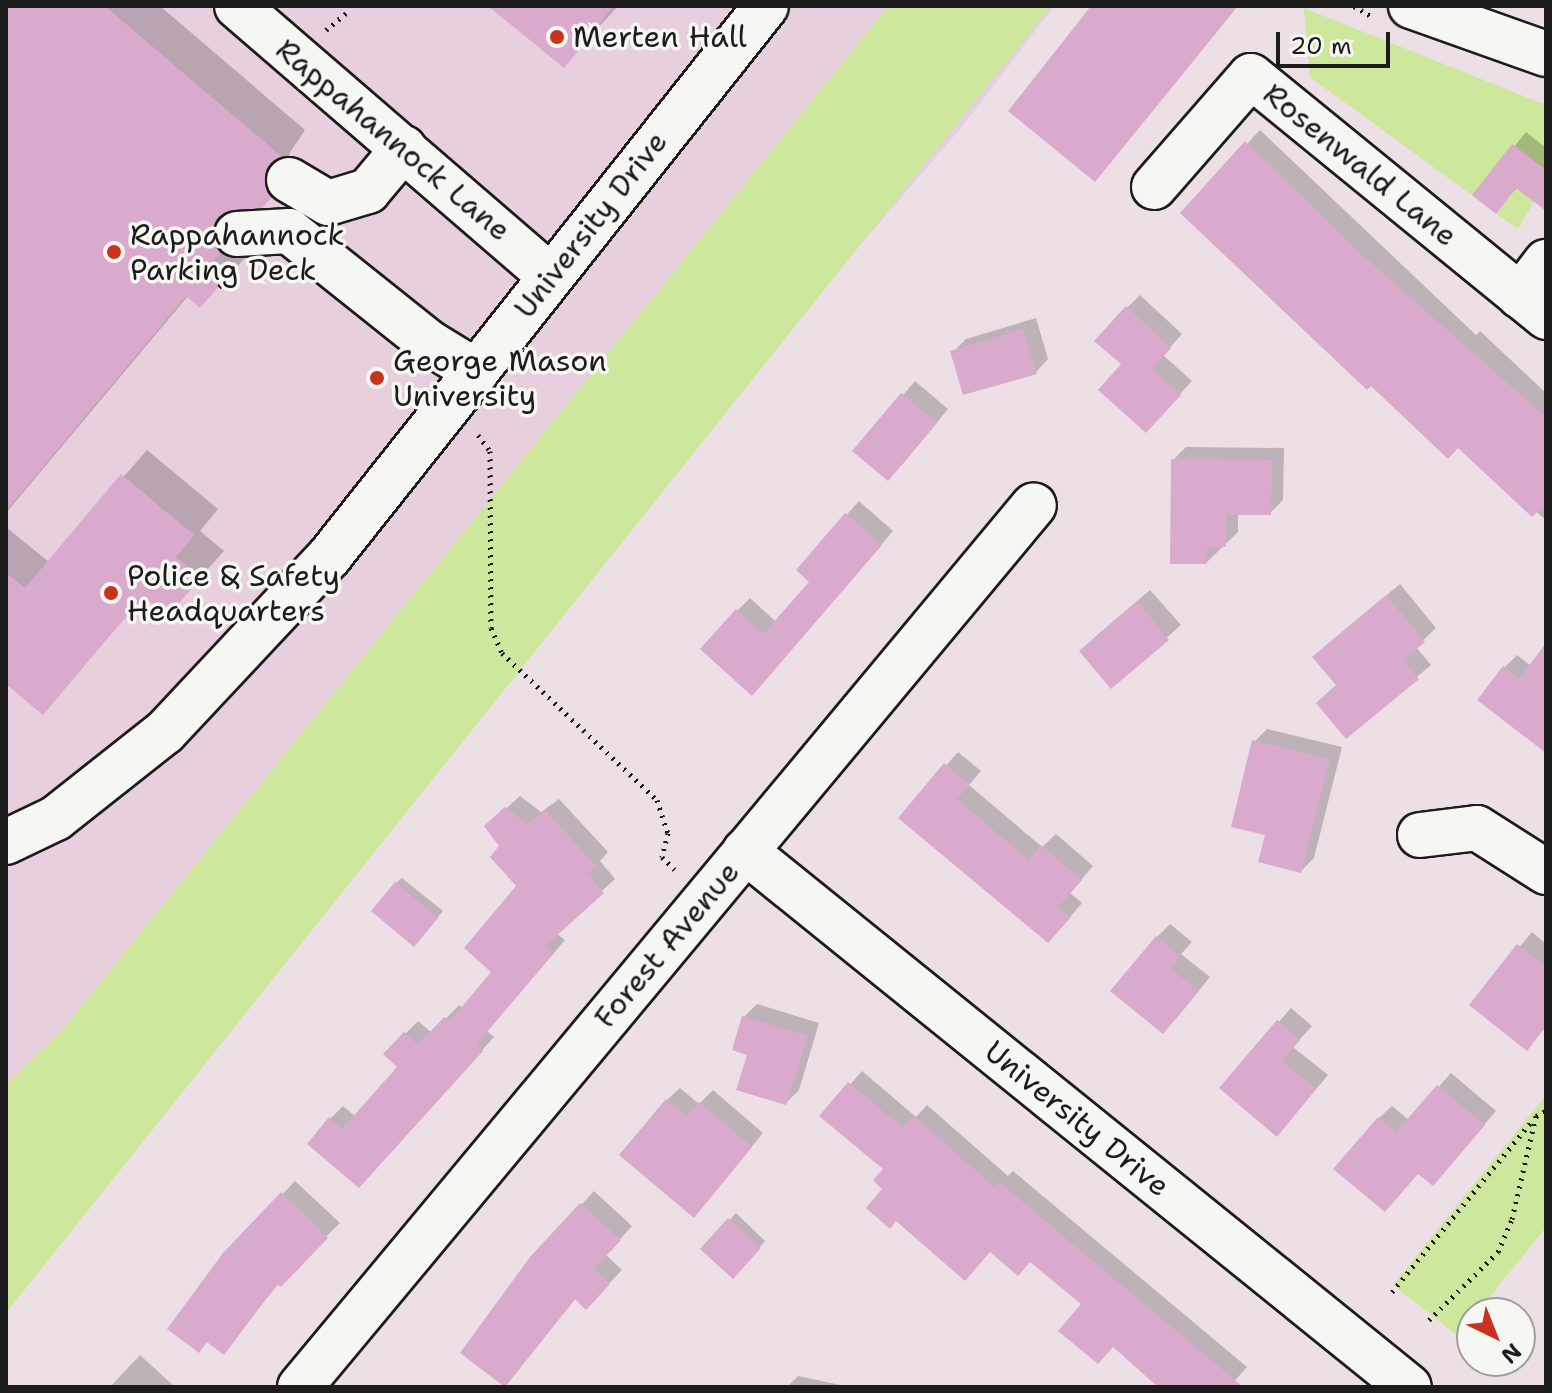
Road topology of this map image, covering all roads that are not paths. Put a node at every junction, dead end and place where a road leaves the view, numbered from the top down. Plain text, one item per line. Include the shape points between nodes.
1 (237, 6) edge
2 (766, 6) edge
3 (1411, 6) edge
4 (1546, 54) edge
5 (404, 148) junction
6 (289, 180) dead end
7 (1154, 187) dead end
8 (237, 234) dead end
9 (1546, 262) edge
10 (549, 275) junction
11 (1533, 306) edge
12 (477, 372) junction
13 (1034, 505) dead end
14 (125, 764) junction
15 (6, 818) edge
16 (1420, 835) dead end
17 (6, 842) edge
18 (745, 851) junction
19 (1546, 872) edge
20 (300, 1387) edge
21 (1409, 1387) edge

1 - 5 street, Rappahannock Lane
2 - 10 street, University Drive
3 - 4 street
5 - 6 street via 368,191 328,203
5 - 10 street, Rappahannock Lane
7 - 11 street, Rosenwald Lane via 1251,76
8 - 12 street via 289,231 428,342
9 - 11 street
10 - 12 street, University Drive
12 - 14 street, University Drive via 329,557 165,732
13 - 18 street, Forest Avenue
14 - 15 street
14 - 17 street, University Drive via 56,818
16 - 19 street via 1477,828
18 - 20 street, Forest Avenue
18 - 21 street, University Drive

